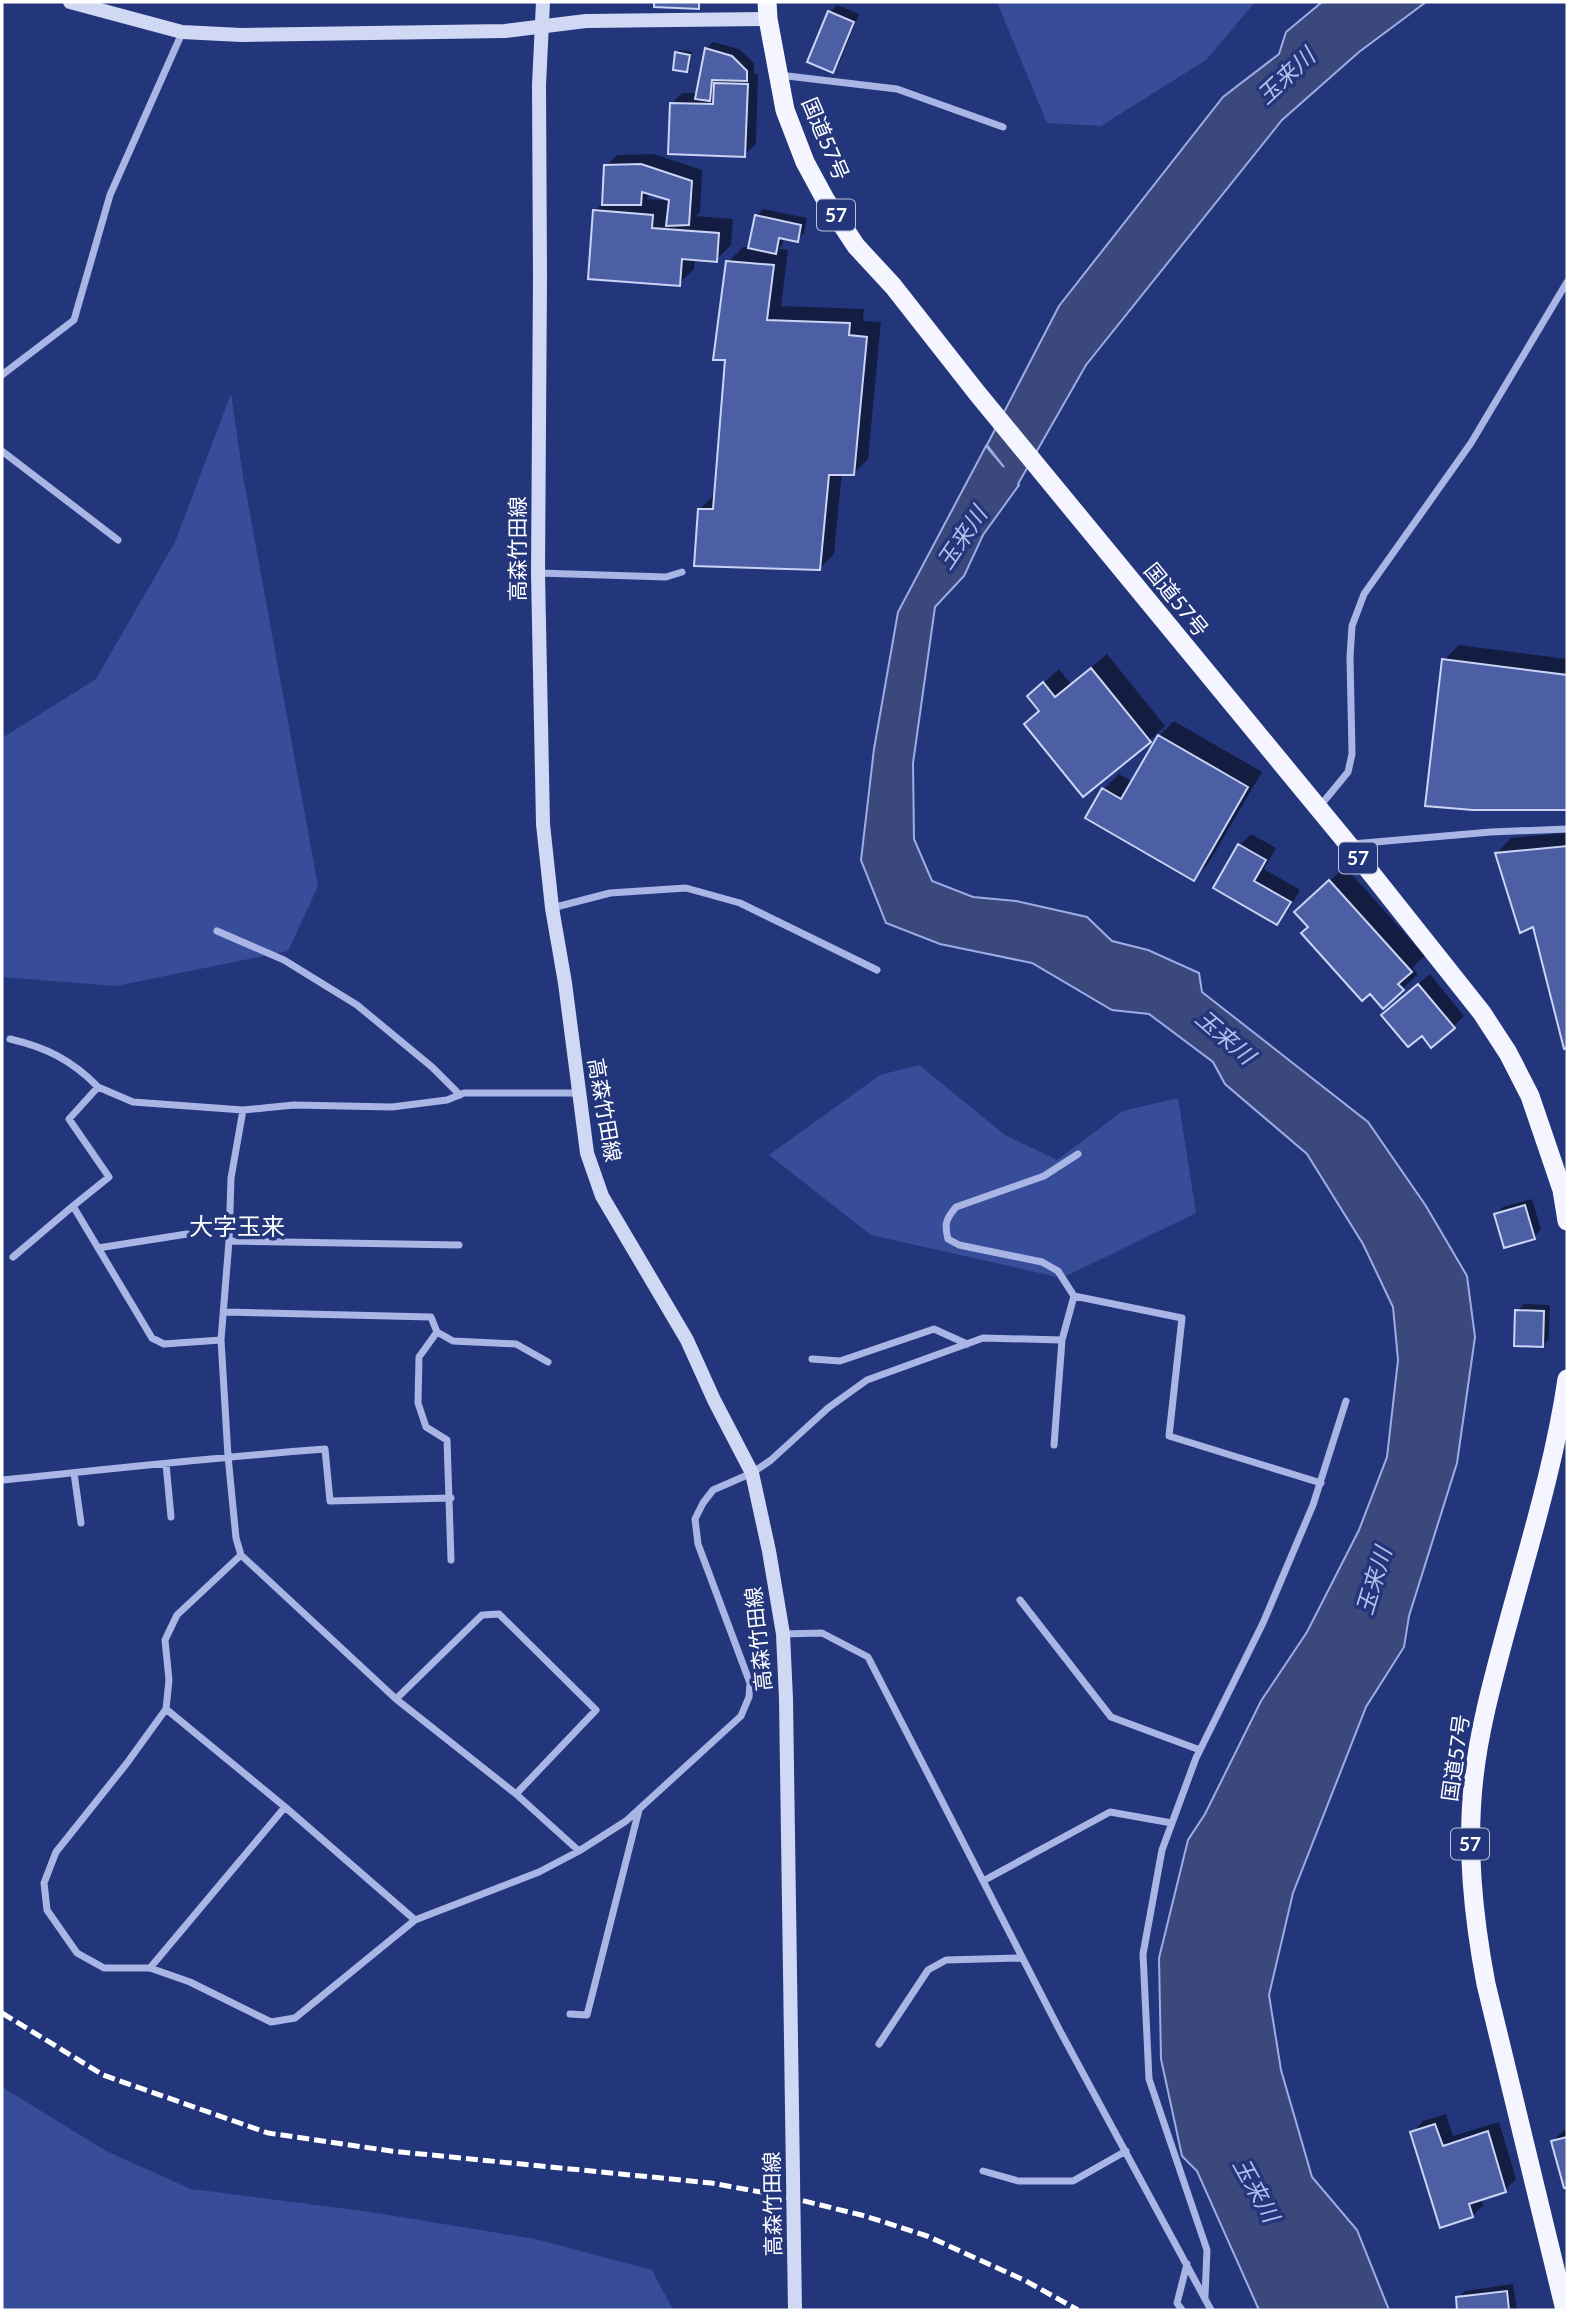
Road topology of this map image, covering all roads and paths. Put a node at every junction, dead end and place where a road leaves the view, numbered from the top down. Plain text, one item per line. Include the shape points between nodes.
1 (70, 2) edge
2 (543, 2) edge
3 (767, 10) edge
4 (543, 26) junction
5 (182, 32) junction
6 (778, 75) junction
7 (1003, 127) dead end
8 (1567, 282) edge
9 (2, 375) edge
10 (2, 451) edge
11 (118, 540) dead end
12 (682, 572) dead end
13 (538, 573) junction
14 (1318, 809) junction
15 (1567, 830) edge
16 (1348, 844) junction
17 (552, 908) junction
18 (217, 930) dead end
19 (877, 970) dead end
20 (10, 1039) dead end
21 (98, 1087) junction
22 (579, 1093) junction
23 (460, 1095) junction
24 (243, 1110) junction
25 (1078, 1154) dead end
26 (74, 1206) junction
27 (1567, 1221) edge
28 (187, 1234) dead end
29 (229, 1241) junction
30 (459, 1245) dead end
31 (98, 1248) junction
32 (13, 1257) dead end
33 (1074, 1296) junction
34 (223, 1312) junction
35 (436, 1332) junction
36 (221, 1340) junction
37 (1062, 1340) junction
38 (967, 1344) junction
39 (812, 1359) dead end
40 (548, 1362) dead end
41 (1567, 1379) edge
42 (1346, 1401) dead end
43 (1054, 1445) dead end
44 (228, 1456) junction
45 (166, 1464) junction
46 (74, 1473) junction
47 (752, 1473) junction
48 (2, 1480) edge
49 (1321, 1483) junction
50 (451, 1498) junction
51 (171, 1517) dead end
52 (81, 1522) dead end
53 (241, 1555) junction
54 (451, 1560) dead end
55 (1020, 1600) dead end
56 (783, 1634) junction
57 (396, 1699) junction
58 (166, 1709) junction
59 (1200, 1750) junction
60 (516, 1794) junction
61 (285, 1807) junction
62 (639, 1809) junction
63 (1172, 1823) junction
64 (579, 1851) junction
65 (983, 1881) junction
66 (415, 1920) junction
67 (1023, 1958) junction
68 (150, 1968) junction
69 (570, 2014) dead end
70 (878, 2045) dead end
71 (1126, 2151) junction
72 (984, 2171) dead end
73 (1187, 2264) junction
74 (1205, 2296) junction
75 (795, 2310) edge
76 (1182, 2310) edge
77 (1211, 2310) edge
78 (1565, 2310) edge

1 - 5 main road
2 - 4 main road, 高森竹田線
3 - 4 main road
3 - 6 highway, 国道57号 / 57
4 - 5 main road via 505,31
4 - 13 main road, 高森竹田線
5 - 9 street via 110,195 74,320
6 - 7 street via 897,89
6 - 14 highway, 国道57号 / 57 via 785,110 805,162 856,246
8 - 14 street via 1471,443 1364,594 1352,626 1352,754 1348,772
10 - 11 street
12 - 13 street via 666,577
13 - 17 main road, 高森竹田線 via 543,824
14 - 16 highway, 国道57号 / 57
15 - 16 street
16 - 27 highway, 国道57号 / 57 via 1482,1013 1508,1053 1550,1150
17 - 19 street via 610,893 686,888 740,903
17 - 22 main road, 高森竹田線
18 - 23 street via 284,960 357,1005
20 - 21 street via 58,1055
21 - 24 street via 133,1102
21 - 26 street via 69,1119 109,1177
22 - 23 street
22 - 47 main road, 高森竹田線 via 587,1153 602,1196 687,1340
23 - 24 street via 392,1107 294,1105
24 - 29 street via 231,1178
25 - 33 street via 1044,1176 956,1207 945,1226 948,1239 959,1245 1042,1262 1058,1271
26 - 31 street
26 - 32 street
28 - 31 street
29 - 30 street
29 - 34 street
31 - 36 street via 152,1338 164,1344
33 - 37 street
33 - 49 street via 1182,1318 1168,1436
34 - 35 street via 431,1317
34 - 36 street
35 - 40 street via 453,1341 516,1344
35 - 50 street via 419,1357 418,1403 426,1427 447,1440
36 - 44 street
37 - 38 street via 983,1338
37 - 43 street
38 - 39 street via 934,1329 840,1361
38 - 47 street via 867,1380
41 - 78 highway, 国道57号 / 57 via 1483,1724 1470,1828 1475,1930
42 - 49 street
44 - 45 street
44 - 50 street via 325,1449 330,1501
44 - 53 street
45 - 46 street
45 - 51 street
46 - 48 street
46 - 52 street
47 - 56 main road, 高森竹田線
47 - 62 street via 713,1490 695,1519 698,1544 746,1669 749,1697 741,1716
49 - 59 street via 1264,1623
50 - 54 street
53 - 57 street
53 - 58 street via 177,1615 165,1640
55 - 59 street via 1111,1717
56 - 65 street via 822,1633 868,1657
56 - 75 main road, 高森竹田線, bridge
57 - 60 street
57 - 60 street via 482,1615 499,1614 596,1710
58 - 61 street
58 - 68 street via 56,1852 44,1883 47,1910 77,1953 104,1968
59 - 63 street
60 - 64 street
61 - 66 street
61 - 68 street
62 - 64 street
62 - 69 street via 587,2015
63 - 65 street via 1110,1812
63 - 74 street via 1162,1850 1143,1954 1149,2079 1207,2250
64 - 66 street via 539,1872
65 - 67 street
66 - 68 street via 295,2018 271,2022 190,1982
67 - 70 street via 946,1960 928,1970
67 - 71 street
71 - 72 street via 1073,2181 1018,2181
71 - 73 street
73 - 74 street
73 - 76 street via 1177,2303
74 - 77 street

